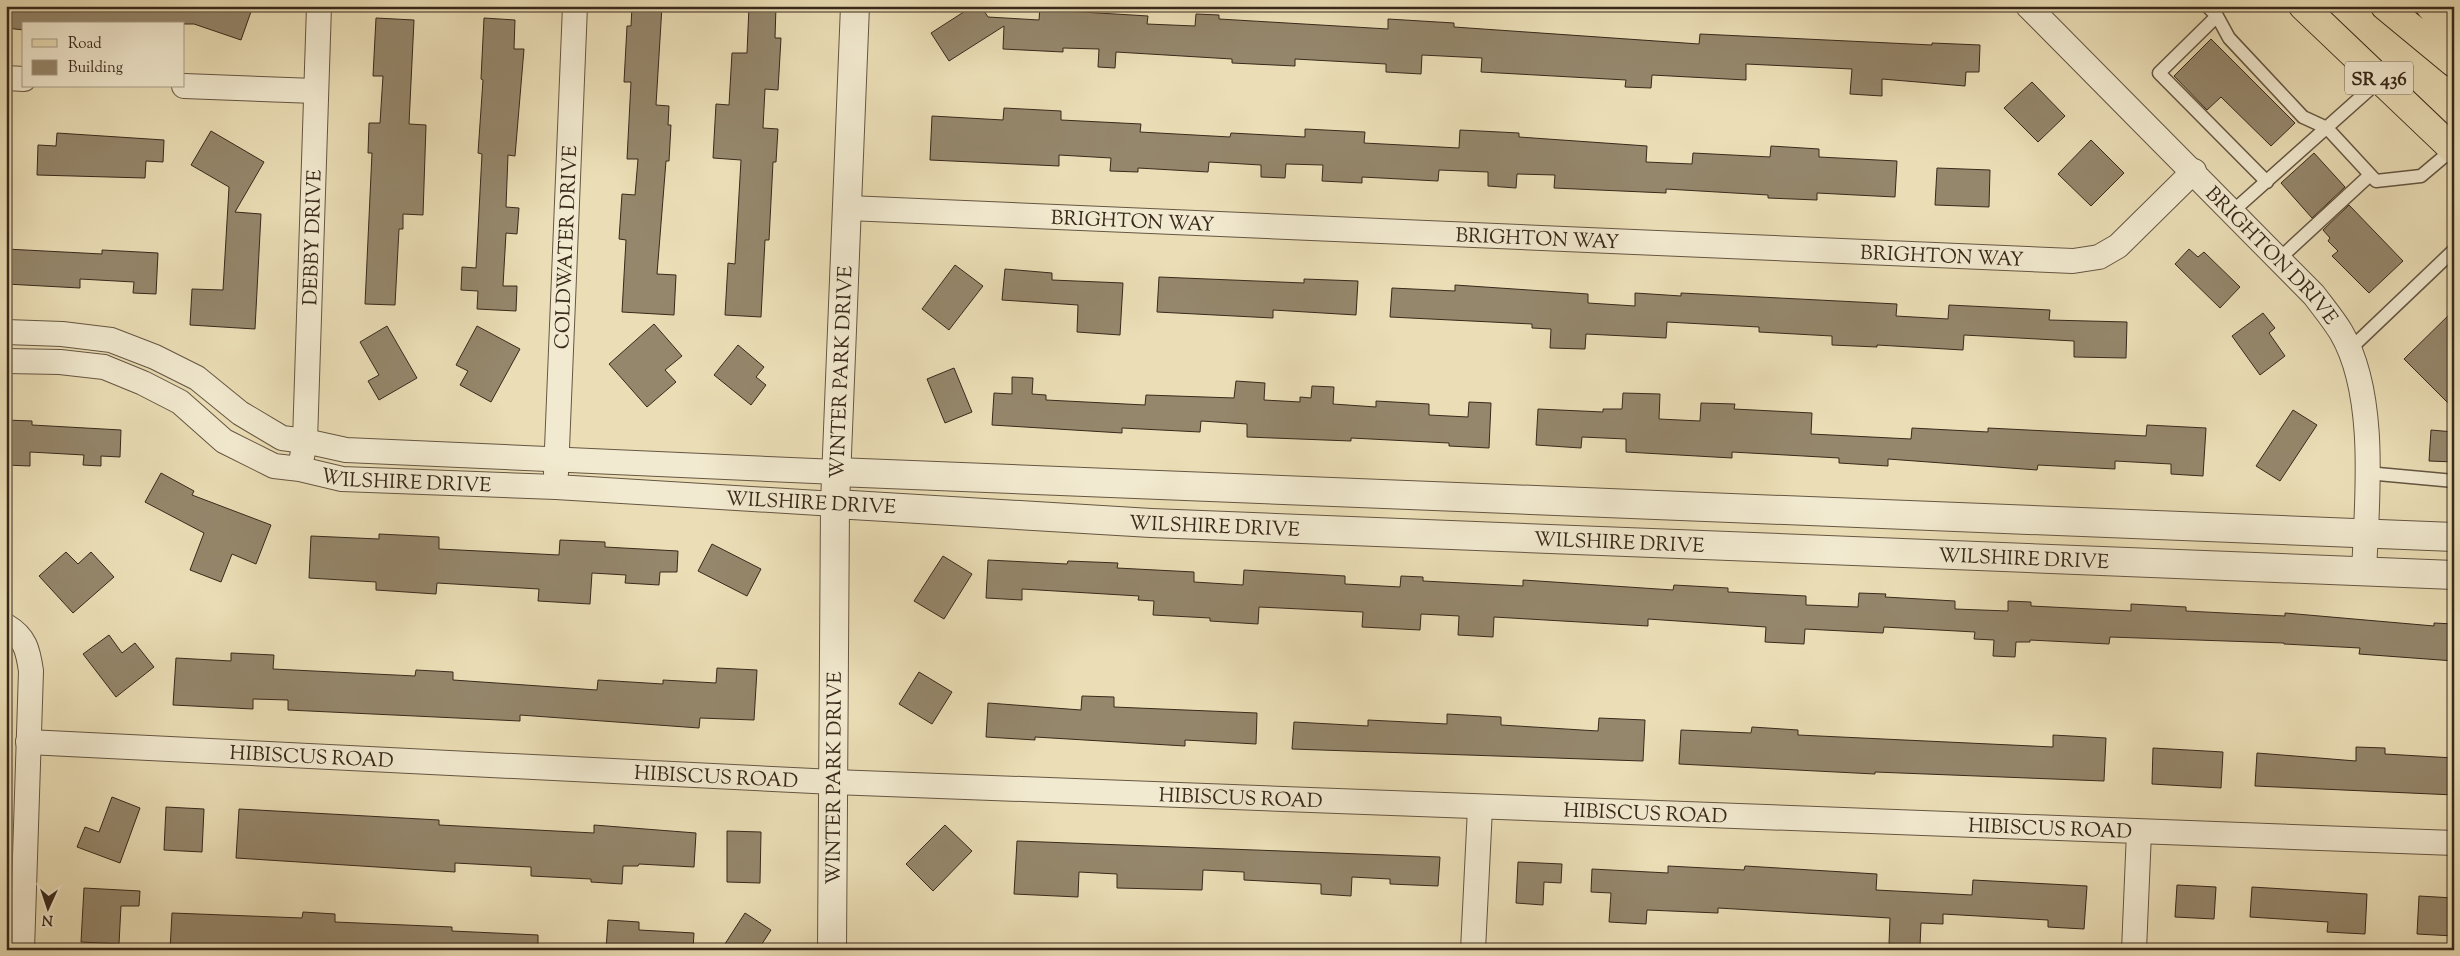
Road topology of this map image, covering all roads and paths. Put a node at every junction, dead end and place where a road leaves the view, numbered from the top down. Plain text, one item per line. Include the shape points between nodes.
1 (319, 6) edge
2 (575, 6) edge
3 (855, 6) edge
4 (2028, 6) edge
5 (2207, 6) edge
6 (2303, 6) edge
7 (2385, 6) edge
8 (2430, 6) edge
9 (2217, 16) junction
10 (2450, 45) edge
11 (6, 78) edge
12 (22, 79) edge
13 (2380, 80) junction
14 (185, 86) edge
15 (315, 92) junction
16 (2327, 128) junction
17 (2453, 150) edge
18 (2194, 171) junction
19 (2370, 176) junction
20 (2267, 182) junction
21 (848, 208) junction
22 (2233, 211) junction
23 (2454, 250) edge
24 (2279, 259) junction
25 (6, 332) edge
26 (2348, 351) junction
27 (6, 361) edge
28 (305, 441) junction
29 (557, 459) junction
30 (300, 468) junction
31 (837, 472) junction
32 (2367, 473) junction
33 (2454, 481) edge
34 (1151, 484) junction
35 (556, 487) junction
36 (835, 504) junction
37 (1632, 504) junction
38 (1151, 523) junction
39 (2366, 533) junction
40 (2454, 537) edge
41 (1633, 542) junction
42 (2364, 572) junction
43 (2454, 575) edge
44 (6, 626) edge
45 (28, 742) junction
46 (834, 782) junction
47 (1480, 808) junction
48 (2139, 832) junction
49 (2454, 844) edge
50 (22, 950) edge
51 (832, 950) edge
52 (1473, 950) edge
53 (2134, 950) edge

1 - 15 street, DEBBY DRIVE
2 - 29 street, COLDWATER DRIVE
3 - 21 street, WINTER PARK DRIVE
4 - 18 street, BRIGHTON DRIVE
5 - 9 lane
6 - 13 main road, SR 436
7 - 10 main road
8 - 10 main road
9 - 16 lane via 2229,38 2303,117
9 - 20 lane via 2160,73
11 - 12 street
13 - 16 lane
13 - 17 main road, SR 436
14 - 15 street
15 - 28 street, DEBBY DRIVE
16 - 19 lane
16 - 20 lane
17 - 19 lane via 2421,176 2376,181
18 - 21 street, BRIGHTON WAY via 2118,246 2099,256 2073,261
18 - 22 street, BRIGHTON DRIVE
19 - 24 lane
20 - 22 lane
21 - 31 street, WINTER PARK DRIVE
22 - 24 street, BRIGHTON DRIVE
23 - 26 lane
24 - 26 street, BRIGHTON DRIVE via 2314,295 2341,333
25 - 28 street, WILSHIRE DRIVE via 111,340 197,378 240,413 282,438
26 - 32 street, BRIGHTON DRIVE via 2364,399
27 - 30 street, WILSHIRE DRIVE via 104,367 180,402 224,441 274,466
28 - 29 street, WILSHIRE DRIVE via 346,450
28 - 30 street, DEBBY DRIVE
29 - 31 street, WILSHIRE DRIVE
29 - 35 street, COLDWATER DRIVE
30 - 35 street, WILSHIRE DRIVE via 342,478
31 - 34 street, WILSHIRE DRIVE
31 - 36 street, WINTER PARK DRIVE
32 - 33 lane
32 - 39 street, BRIGHTON DRIVE
34 - 37 street, WILSHIRE DRIVE
34 - 38 street
35 - 36 street, WILSHIRE DRIVE
36 - 38 street, WILSHIRE DRIVE
36 - 46 street, WINTER PARK DRIVE
37 - 39 street, WILSHIRE DRIVE
37 - 41 street
38 - 41 street, WILSHIRE DRIVE
39 - 40 street, WILSHIRE DRIVE
39 - 42 street, BRIGHTON DRIVE
41 - 42 street, WILSHIRE DRIVE
42 - 43 street, WILSHIRE DRIVE
44 - 45 street via 16,632 28,648 31,671
45 - 46 street, HIBISCUS ROAD
45 - 50 street
46 - 47 street, HIBISCUS ROAD
46 - 51 street, WINTER PARK DRIVE
47 - 48 street, HIBISCUS ROAD
47 - 52 street
48 - 49 street, HIBISCUS ROAD
48 - 53 street

